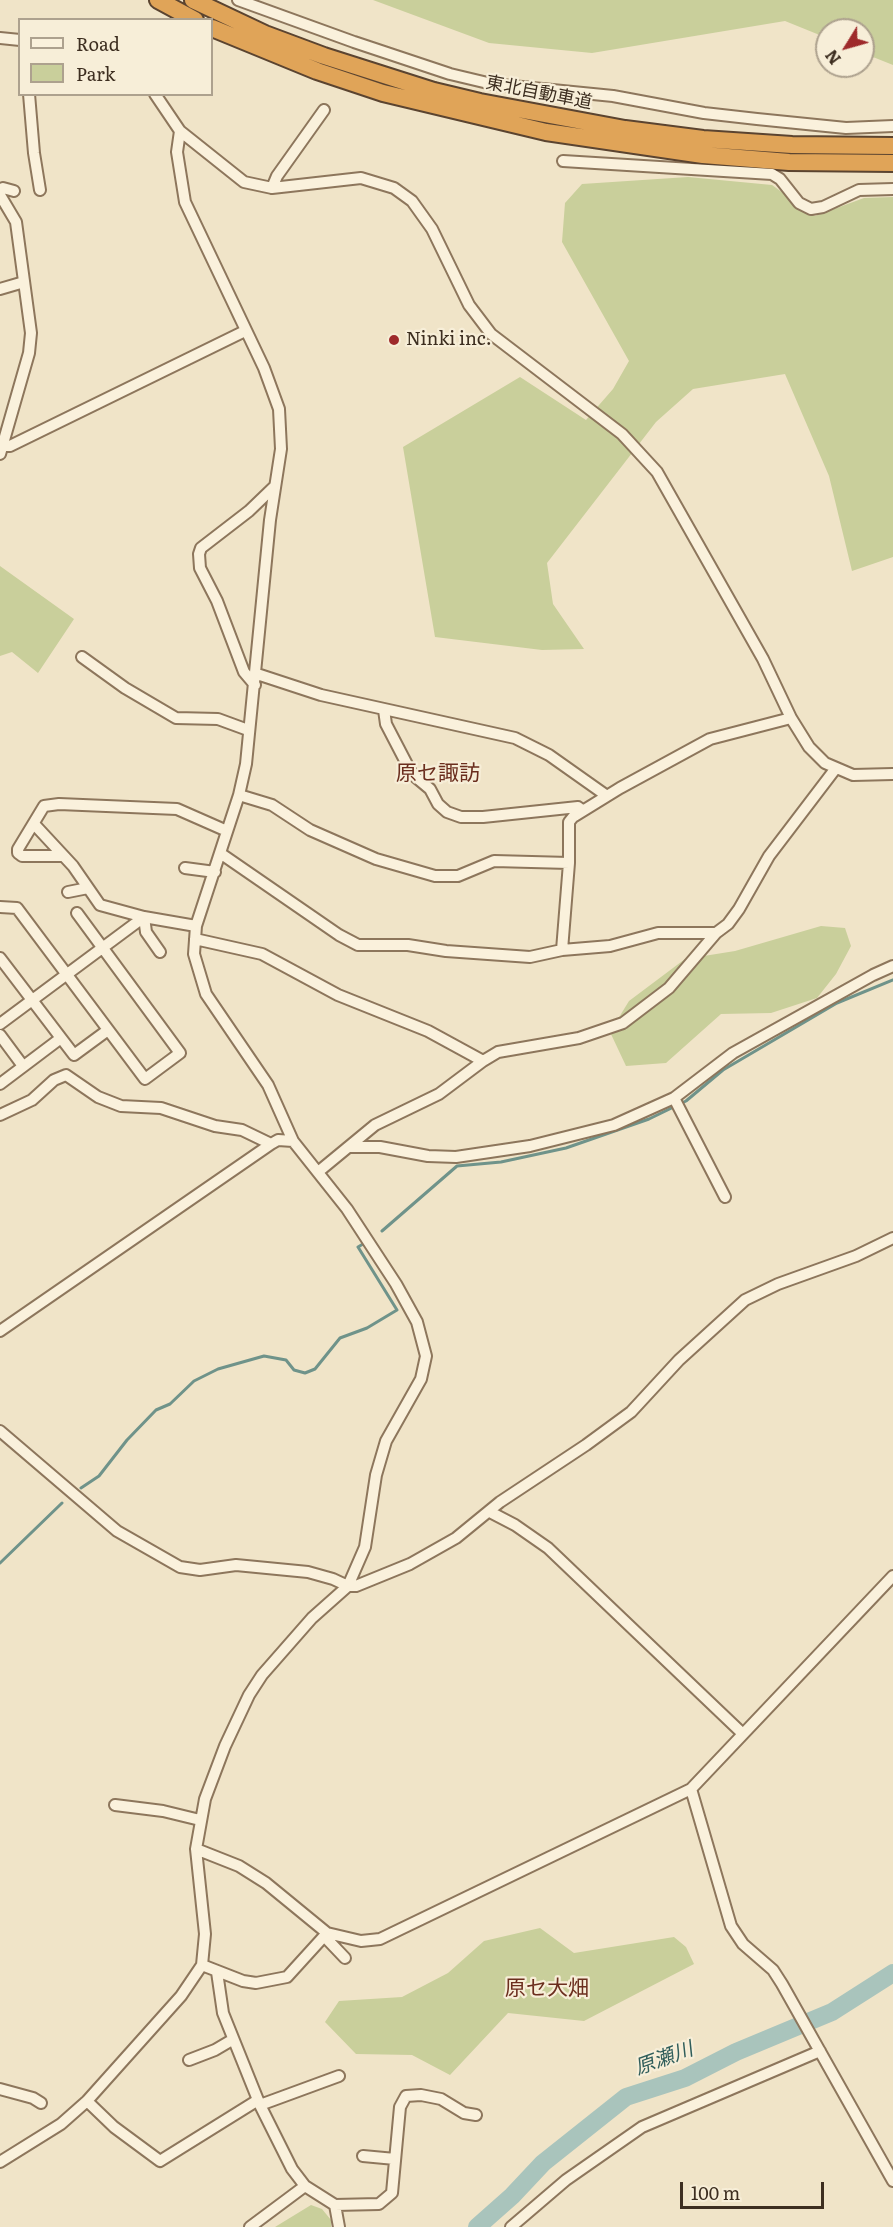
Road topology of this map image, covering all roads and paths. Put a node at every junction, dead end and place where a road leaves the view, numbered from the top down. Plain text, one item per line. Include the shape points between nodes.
1 (158, 0) edge
2 (194, 0) edge
3 (238, 0) edge
4 (191, 18) edge
5 (213, 27) edge
6 (0, 38) edge
7 (18, 40) edge
8 (29, 96) edge
9 (156, 96) edge
10 (324, 111) dead end
11 (893, 126) edge
12 (180, 131) junction
13 (893, 146) edge
14 (563, 161) dead end
15 (893, 163) edge
16 (272, 188) junction
17 (893, 189) edge
18 (0, 190) edge
19 (40, 190) dead end
20 (14, 191) dead end
21 (0, 195) edge
22 (24, 282) junction
23 (0, 289) edge
24 (245, 331) junction
25 (4, 426) edge
26 (1, 450) edge
27 (275, 486) junction
28 (82, 657) dead end
29 (256, 680) junction
30 (384, 710) junction
31 (791, 718) junction
32 (248, 730) junction
33 (836, 768) junction
34 (893, 774) edge
35 (240, 795) junction
36 (607, 796) junction
37 (582, 810) junction
38 (34, 824) junction
39 (228, 831) junction
40 (220, 853) junction
41 (62, 856) junction
42 (569, 863) junction
43 (185, 868) dead end
44 (215, 872) junction
45 (88, 888) junction
46 (68, 891) dead end
47 (0, 907) edge
48 (77, 913) dead end
49 (144, 917) junction
50 (196, 926) junction
51 (716, 933) junction
52 (195, 939) junction
53 (103, 948) junction
54 (562, 950) junction
55 (160, 952) dead end
56 (0, 958) edge
57 (893, 966) edge
58 (68, 975) junction
59 (31, 1000) junction
60 (0, 1024) edge
61 (108, 1030) junction
62 (0, 1035) edge
63 (61, 1038) junction
64 (483, 1061) junction
65 (23, 1066) junction
66 (0, 1084) edge
67 (677, 1103) junction
68 (0, 1115) edge
69 (293, 1141) junction
70 (271, 1144) junction
71 (350, 1147) junction
72 (318, 1172) junction
73 (725, 1197) dead end
74 (893, 1238) edge
75 (0, 1331) edge
76 (0, 1431) edge
77 (490, 1512) junction
78 (893, 1576) edge
79 (348, 1586) junction
80 (743, 1734) junction
81 (691, 1788) junction
82 (115, 1804) dead end
83 (200, 1820) junction
84 (196, 1850) junction
85 (326, 1935) junction
86 (345, 1958) dead end
87 (202, 1965) junction
88 (217, 1972) junction
89 (232, 2040) junction
90 (819, 2050) junction
91 (189, 2060) dead end
92 (339, 2076) dead end
93 (0, 2089) edge
94 (87, 2101) junction
95 (41, 2103) dead end
96 (259, 2103) junction
97 (476, 2115) dead end
98 (363, 2156) dead end
99 (395, 2158) junction
100 (0, 2162) edge
101 (893, 2181) edge
102 (304, 2186) junction
103 (335, 2205) junction
104 (250, 2227) edge
105 (339, 2227) edge
106 (511, 2227) edge

1 - 4 highway
2 - 13 highway, 東北自動車道 via 265,34 324,56 480,102 703,139
3 - 11 street via 450,74 492,84 613,96 757,119 846,128
5 - 15 highway, 東北自動車道 via 288,60 383,93 546,132 703,155 789,162
6 - 7 street
8 - 19 street
9 - 12 street
10 - 16 street via 276,176
12 - 16 street via 244,182
12 - 24 street via 177,152 185,202
14 - 17 street via 772,174 799,204 812,209 859,190
16 - 31 street via 361,178 394,188 412,201 432,229 469,305 491,334 622,434 657,472 763,659
18 - 20 street
21 - 22 street via 16,222
22 - 23 street
22 - 25 street via 31,333 29,353
24 - 26 street
24 - 27 street via 279,409 280,449
25 - 26 street
27 - 29 street
27 - 29 street via 198,554 200,568 244,672
28 - 32 street via 176,717 218,719
29 - 30 street
29 - 32 street
30 - 36 street via 515,738 549,755
30 - 37 street via 386,724 412,774 430,789 447,812 461,817 483,817 578,807
31 - 33 street via 809,747
31 - 36 street via 721,734
32 - 35 street
33 - 34 street via 853,775
33 - 51 street via 769,856 739,909
35 - 39 street
35 - 42 street via 272,805 310,830 376,859 435,876 458,876 494,861
36 - 37 street
37 - 42 street via 569,822
38 - 39 street via 44,806 59,804 177,809
38 - 41 street
38 - 41 street via 18,853
39 - 40 street
40 - 44 street
40 - 54 street via 358,945 408,945 521,957
41 - 45 street
42 - 54 street
43 - 44 street
44 - 50 street
45 - 46 street
45 - 49 street via 100,905
47 - 58 street via 17,908
48 - 53 street
49 - 50 street
49 - 53 street
49 - 55 street via 146,932
50 - 52 street
51 - 54 street via 658,933 610,946
51 - 64 street via 669,988 623,1023 579,1038 498,1052
52 - 64 street via 262,954 338,996 428,1031
52 - 69 street via 196,966 206,994 268,1085
53 - 58 street
53 - 61 street via 180,1053 145,1079
56 - 59 street
57 - 67 street via 732,1053
58 - 59 street
58 - 61 street
59 - 60 street
59 - 63 street
61 - 63 street via 74,1055
62 - 65 street
63 - 65 street
64 - 71 street via 438,1094 375,1125
65 - 66 street
67 - 71 street via 574,1137 491,1154 428,1156 380,1147
67 - 73 street
68 - 70 street via 32,1100 54,1080 66,1075 98,1097 121,1106 161,1108 215,1126 242,1130
69 - 70 street via 278,1140
69 - 72 street
70 - 75 street
71 - 72 street
72 - 79 street via 377,1252 417,1322 426,1356 421,1379 386,1441 364,1547
74 - 77 street via 745,1300 679,1360 631,1412
76 - 79 street via 117,1531 180,1566 200,1570 236,1565 308,1572
77 - 79 street via 456,1538 410,1564
77 - 80 street via 548,1548
78 - 80 street
79 - 83 street via 296,1636 249,1695 225,1746
80 - 81 street
81 - 85 street via 380,1939 361,1941
81 - 90 street via 731,1926 743,1944 773,1970
82 - 83 street
83 - 84 street
84 - 85 street via 239,1866 266,1883
84 - 87 street via 205,1934
85 - 86 street
85 - 88 street via 287,1977 256,1983
87 - 88 street
87 - 94 street via 181,1996
88 - 89 street
89 - 91 street
89 - 96 street
90 - 101 street
90 - 106 street via 642,2127 566,2180
92 - 96 street
93 - 95 street
94 - 96 street via 160,2161
94 - 100 street via 60,2124
96 - 102 street
97 - 99 street via 464,2113 441,2099 406,2096 401,2102
98 - 99 street
99 - 103 street via 392,2193 387,2200 369,2206
102 - 103 street
102 - 104 street
103 - 105 street

